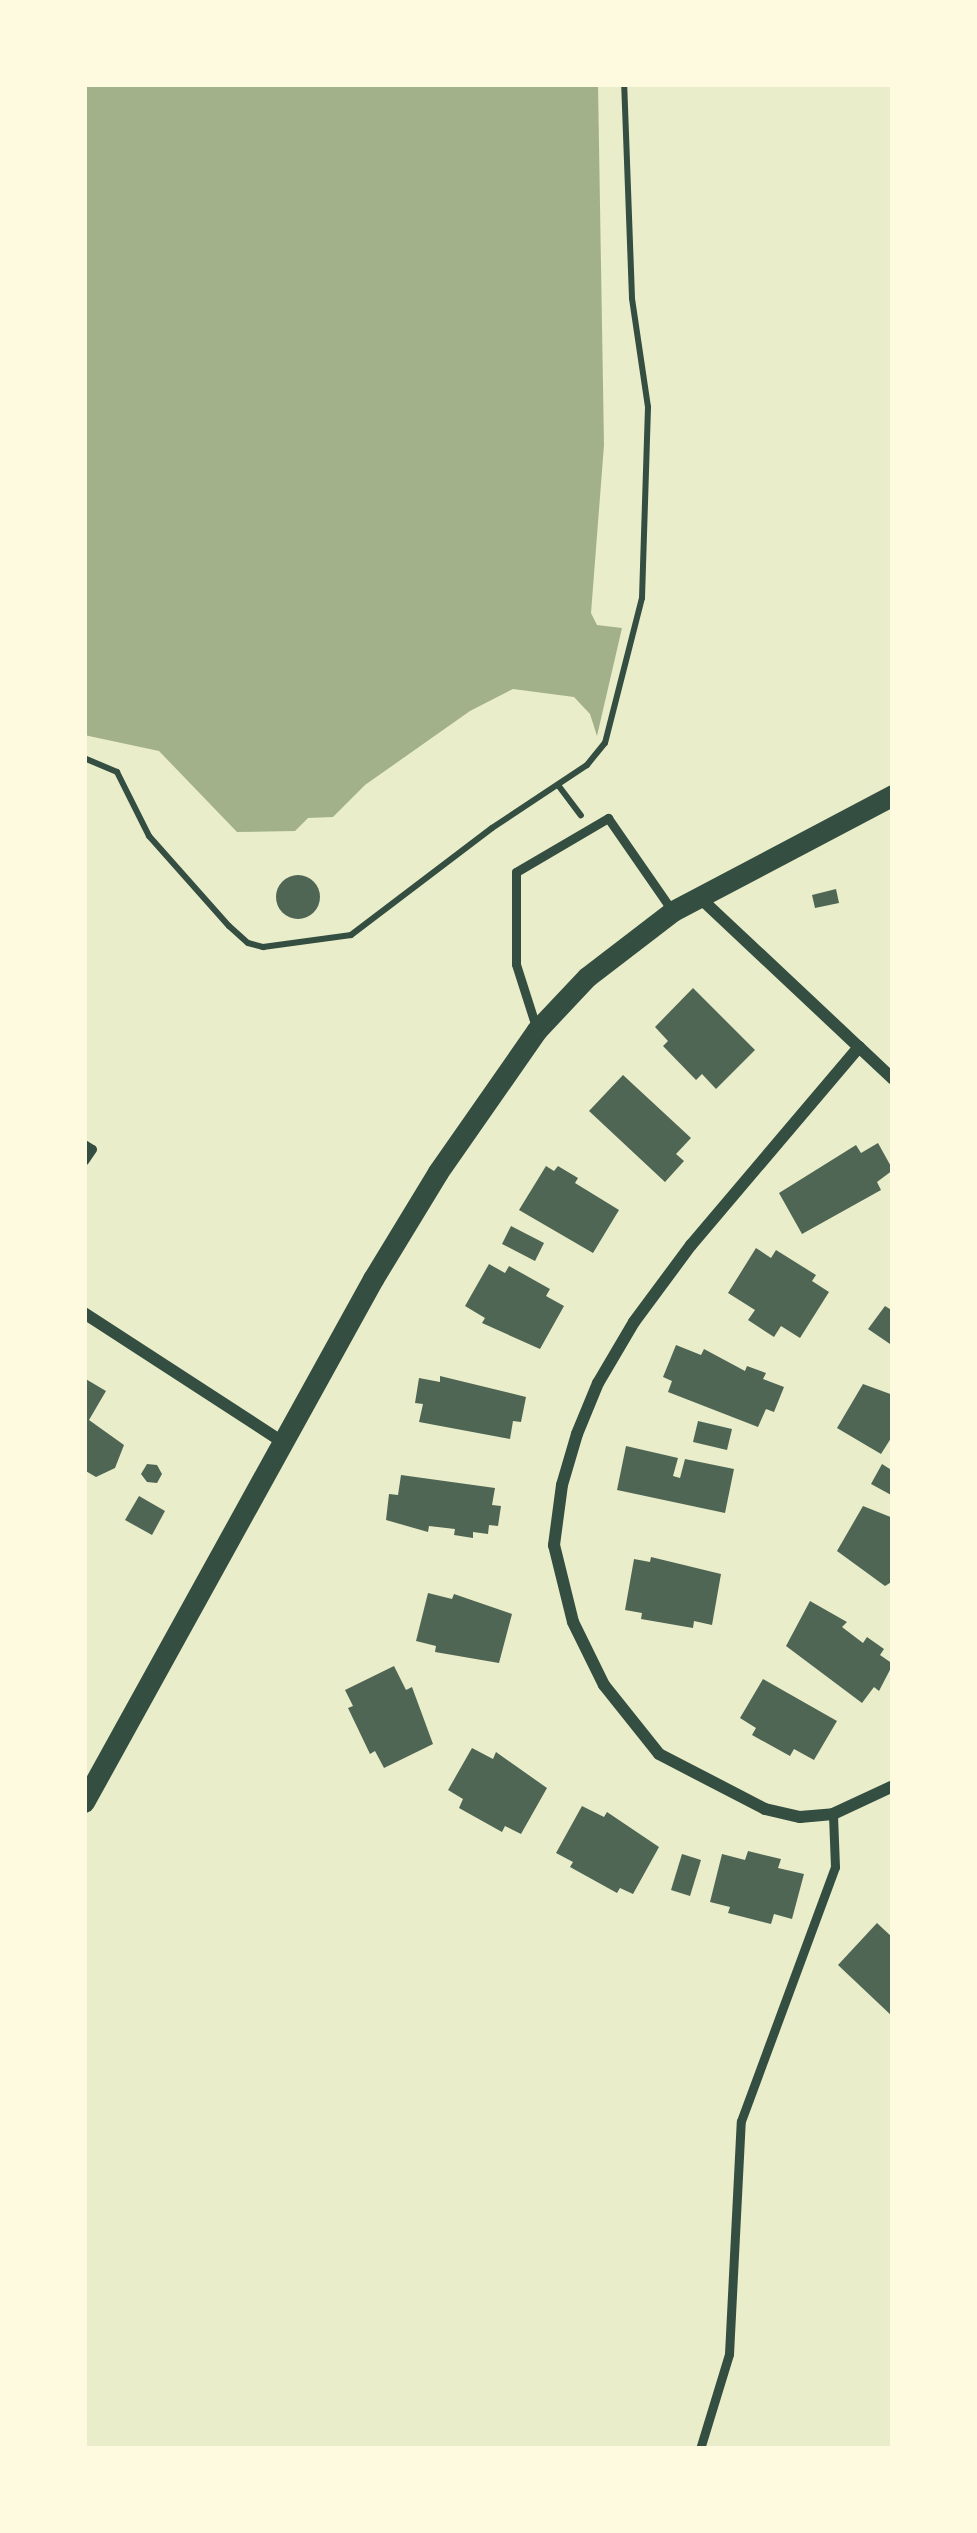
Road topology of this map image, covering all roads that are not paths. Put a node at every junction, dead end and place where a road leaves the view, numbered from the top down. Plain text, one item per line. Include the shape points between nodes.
1 (893, 795) edge
2 (698, 895) junction
3 (673, 911) junction
4 (537, 1030) junction
5 (859, 1047) junction
6 (893, 1078) edge
7 (84, 1144) edge
8 (84, 1161) edge
9 (84, 1313) edge
10 (286, 1444) junction
11 (893, 1786) edge
12 (84, 1802) edge
13 (833, 1814) junction
14 (700, 2449) edge

1 - 2 street
2 - 3 street
2 - 5 street
3 - 4 street via 587,977
3 - 4 lane via 608,818 516,872 516,964
4 - 10 street via 373,1279
5 - 6 street
5 - 13 street via 634,1322 577,1434 554,1545 593,1664 659,1754 765,1809
7 - 8 lane via 92,1148
9 - 10 street
10 - 12 street
11 - 13 street
13 - 14 lane via 835,1867 741,2121 729,2354

